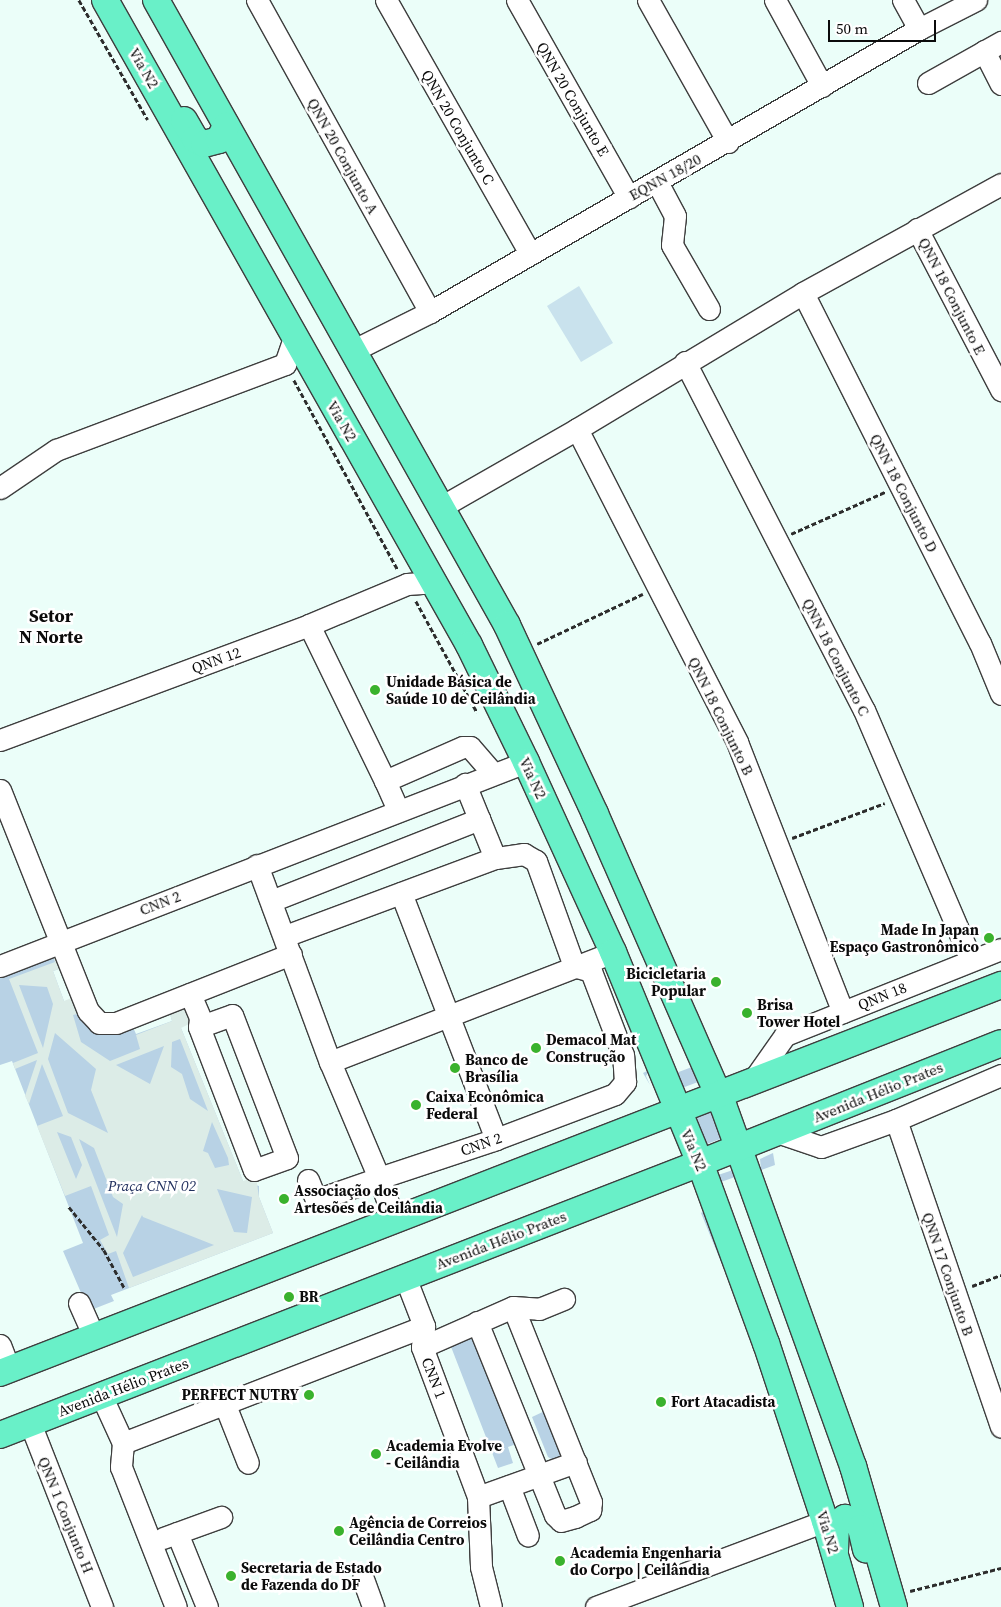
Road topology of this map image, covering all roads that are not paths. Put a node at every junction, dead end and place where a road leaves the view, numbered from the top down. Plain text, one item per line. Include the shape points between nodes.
1 (156, 0) edge
2 (257, 0) edge
3 (386, 0) edge
4 (517, 0) edge
5 (648, 0) edge
6 (774, 0) edge
7 (903, 0) edge
8 (976, 0) edge
9 (105, 1) edge
10 (919, 29) junction
11 (992, 47) edge
12 (928, 83) dead end
13 (1001, 84) edge
14 (822, 86) junction
15 (226, 126) junction
16 (728, 142) junction
17 (657, 182) junction
18 (209, 183) junction
19 (1001, 184) edge
20 (629, 198) junction
21 (917, 229) junction
22 (530, 254) junction
23 (803, 293) junction
24 (322, 300) junction
25 (709, 309) dead end
26 (430, 312) junction
27 (294, 338) junction
28 (352, 350) junction
29 (685, 362) junction
30 (1001, 390) edge
31 (578, 429) junction
32 (0, 488) edge
33 (441, 507) junction
34 (435, 585) junction
35 (309, 625) junction
36 (526, 651) junction
37 (1001, 694) edge
38 (492, 716) junction
39 (0, 740) edge
40 (526, 762) junction
41 (493, 773) junction
42 (385, 781) junction
43 (465, 784) junction
44 (0, 790) edge
45 (398, 810) junction
46 (595, 814) junction
47 (480, 819) junction
48 (494, 858) junction
49 (257, 865) junction
50 (401, 893) junction
51 (271, 901) junction
52 (62, 942) junction
53 (288, 945) junction
54 (1001, 949) edge
55 (613, 952) junction
56 (971, 960) junction
57 (0, 966) edge
58 (574, 966) junction
59 (1001, 985) edge
60 (190, 994) junction
61 (843, 1012) junction
62 (448, 1016) junction
63 (199, 1028) junction
64 (1001, 1043) edge
65 (330, 1062) junction
66 (1001, 1075) edge
67 (738, 1085) junction
68 (676, 1109) junction
69 (896, 1120) junction
70 (777, 1132) junction
71 (496, 1139) junction
72 (738, 1147) junction
73 (700, 1164) junction
74 (379, 1178) junction
75 (308, 1180) dead end
76 (394, 1219) junction
77 (405, 1277) junction
78 (564, 1299) dead end
79 (79, 1303) dead end
80 (514, 1308) junction
81 (477, 1322) junction
82 (424, 1326) junction
83 (93, 1335) junction
84 (766, 1343) junction
85 (0, 1345) edge
86 (422, 1347) junction
87 (5, 1371) edge
88 (101, 1395) junction
89 (224, 1405) junction
90 (1001, 1427) edge
91 (9, 1434) edge
92 (123, 1443) junction
93 (576, 1462) junction
94 (248, 1463) dead end
95 (853, 1466) junction
96 (538, 1475) junction
97 (509, 1486) junction
98 (478, 1497) junction
99 (221, 1517) dead end
100 (825, 1521) junction
101 (177, 1534) junction
102 (528, 1536) dead end
103 (151, 1542) junction
104 (835, 1553) junction
105 (363, 1579) dead end
106 (890, 1603) edge
107 (102, 1607) edge
108 (176, 1607) edge
109 (207, 1607) edge
110 (373, 1607) edge
111 (491, 1607) edge
112 (596, 1607) edge
113 (850, 1607) edge

1 - 15 main road
2 - 26 street, QNN 20 Conjunto A
3 - 22 street, QNN 20 Conjunto C
4 - 20 street, QNN 20 Conjunto E
5 - 16 street
6 - 14 street
7 - 10 street
8 - 10 street, EQNN 18/20
9 - 15 main road via 143,47 195,138 204,144 214,142 223,136
9 - 18 main road, Via N2
10 - 14 street, EQNN 18/20
11 - 12 street
11 - 13 street
14 - 16 street, EQNN 18/20
15 - 24 main road
16 - 17 street, EQNN 18/20
17 - 20 street, EQNN 18/20
17 - 25 street via 675,216 672,245
18 - 24 main road via 211,172 219,165 236,168 288,257
18 - 27 main road, Via N2
19 - 21 street
20 - 22 street, EQNN 18/20
21 - 23 street
21 - 30 street, QNN 18 Conjunto E
22 - 26 street, EQNN 18/20
23 - 29 street
23 - 37 street, QNN 18 Conjunto D via 980,643
24 - 28 main road
26 - 28 street, EQNN 18/20
27 - 32 street via 285,364 56,450
27 - 34 main road, Via N2
28 - 33 main road
29 - 31 street
29 - 56 street, QNN 18 Conjunto C via 864,710
31 - 33 street
31 - 61 street, QNN 18 Conjunto B via 737,742
33 - 36 main road
34 - 35 street, QNN 12 via 406,584
34 - 36 main road via 454,603 492,671 502,675 513,671
34 - 38 main road, Via N2
35 - 39 street, QNN 12
35 - 42 street
36 - 46 main road
38 - 40 main road, Via N2
38 - 46 main road via 515,698 531,700 570,779
40 - 41 street, CNN 2
40 - 55 main road, Via N2
41 - 42 street via 470,747 463,747
41 - 43 street, CNN 2
42 - 45 street
43 - 45 street, CNN 2
43 - 47 street
44 - 52 street
45 - 49 street, CNN 2
46 - 67 main road
47 - 48 street
47 - 51 street
48 - 50 street
48 - 58 street via 524,854 536,862
49 - 51 street
49 - 52 street, CNN 2
50 - 53 street
50 - 62 street
51 - 53 street
52 - 57 street, CNN 2
52 - 60 street via 90,1016 98,1023 116,1023
53 - 60 street
53 - 65 street
54 - 56 street, QNN 18
55 - 58 street
55 - 68 main road, Via N2
56 - 61 street, QNN 18
58 - 62 street
58 - 71 street, CNN 2 via 591,970 623,1056 625,1082 615,1094
59 - 67 main road
60 - 63 street via 200,1018
61 - 67 street, QNN 18 via 785,1035
62 - 65 street
62 - 71 street
63 - 63 street via 254,1170 286,1158 232,1015
64 - 70 main road, Avenida Hélio Prates
65 - 74 street
66 - 69 street
67 - 68 main road
67 - 72 main road
68 - 73 main road, Via N2
68 - 76 main road
69 - 70 street via 821,1146
69 - 90 street, QNN 17 Conjunto B
70 - 72 main road, Avenida Hélio Prates
71 - 74 street, CNN 2
72 - 73 main road, Avenida Hélio Prates
72 - 95 main road
73 - 77 main road, Avenida Hélio Prates
73 - 84 main road, Via N2
74 - 75 street, CNN 2 via 316,1200
74 - 76 street
76 - 83 main road
77 - 82 street
77 - 88 main road, Avenida Hélio Prates
78 - 80 street via 539,1309
79 - 83 street
80 - 81 street
80 - 93 street
81 - 86 street
81 - 96 street
82 - 86 street, CNN 1
82 - 89 street
83 - 87 main road
84 - 95 main road via 794,1392 832,1500 840,1503 851,1496
84 - 100 main road, Via N2
85 - 87 street
86 - 98 street, CNN 1
88 - 91 main road, Avenida Hélio Prates
88 - 92 street
89 - 92 street
89 - 94 street
91 - 107 street, QNN 1 Conjunto H
92 - 103 street via 121,1467
93 - 96 street
93 - 96 street via 592,1507 575,1517 558,1520
95 - 106 main road
96 - 97 street
97 - 98 street
97 - 102 street
98 - 111 street, CNN 1 via 480,1567
99 - 101 street
100 - 104 main road, Via N2
100 - 112 street
101 - 103 street
101 - 109 street
103 - 108 street
104 - 106 main road via 836,1524 845,1518 855,1521 861,1528
104 - 113 main road, Via N2
105 - 110 street

